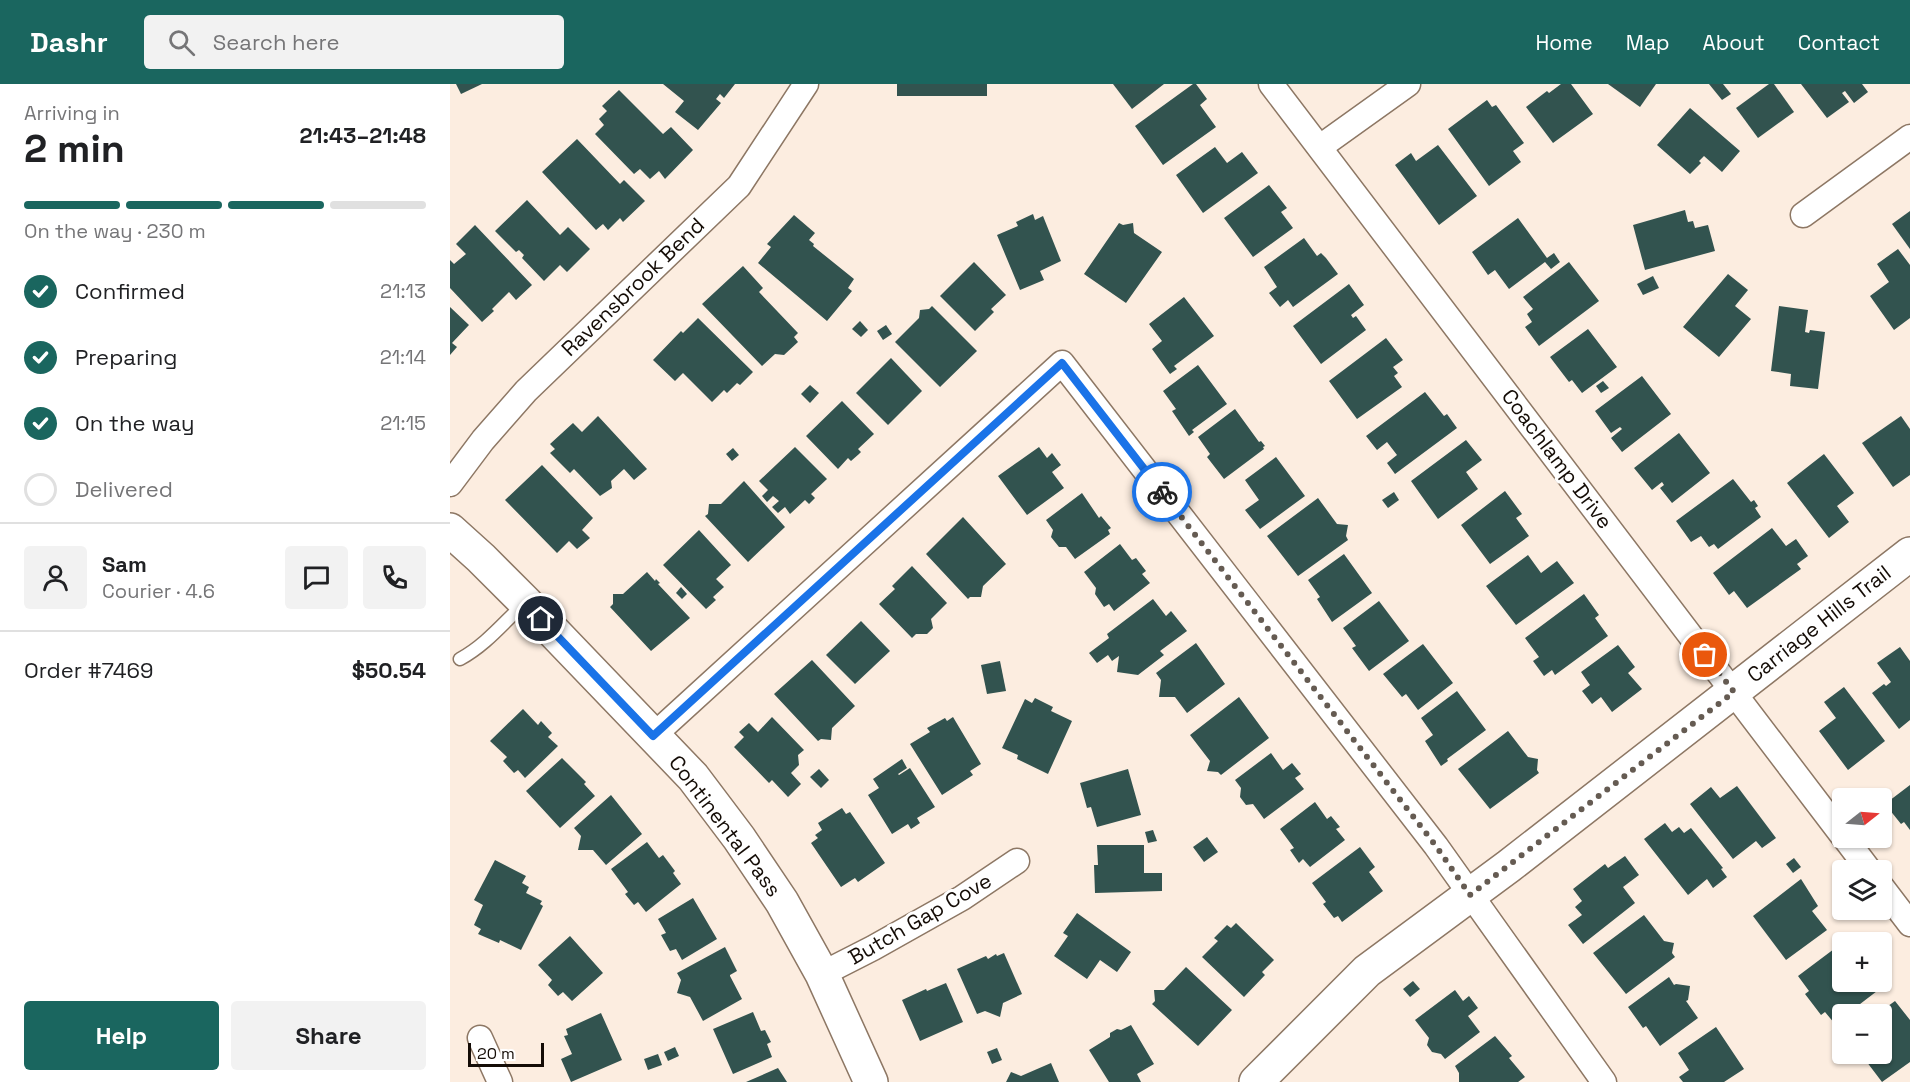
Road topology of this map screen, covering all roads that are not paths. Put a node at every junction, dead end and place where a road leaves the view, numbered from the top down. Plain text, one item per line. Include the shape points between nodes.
1 (806, 84) edge
2 (1271, 84) edge
3 (1408, 84) edge
4 (1910, 137) edge
5 (1320, 147) junction
6 (1803, 215) dead end
7 (450, 484) edge
8 (450, 530) edge
9 (1910, 554) edge
10 (525, 602) junction
11 (460, 658) dead end
12 (1734, 692) junction
13 (653, 736) junction
14 (1832, 821) edge
15 (1852, 848) edge
16 (1861, 860) edge
17 (1017, 861) dead end
18 (1470, 895) junction
19 (1892, 900) edge
20 (1910, 924) edge
21 (822, 974) junction
22 (480, 1038) dead end
23 (500, 1082) edge
24 (871, 1082) edge
25 (1256, 1082) edge
26 (1604, 1082) edge

1 - 7 street, Ravensbrook Bend via 739,186 526,392
2 - 5 street, Coachlamp Drive
3 - 5 street
4 - 6 street
5 - 12 street, Coachlamp Drive
8 - 10 street, Continental Pass
9 - 12 street, Carriage Hills Trail
10 - 11 lane via 475,651
10 - 13 street, Continental Pass
12 - 14 street, Coachlamp Drive
12 - 18 street, Carriage Hills Trail
13 - 18 street via 1062,363
13 - 21 street, Continental Pass via 693,777 740,838
15 - 16 street, Coachlamp Drive
17 - 21 street, Butch Gap Cove via 962,898
18 - 25 street, Carriage Hills Trail via 1367,971
18 - 26 street
19 - 20 street
21 - 24 street, Continental Pass
22 - 23 street

